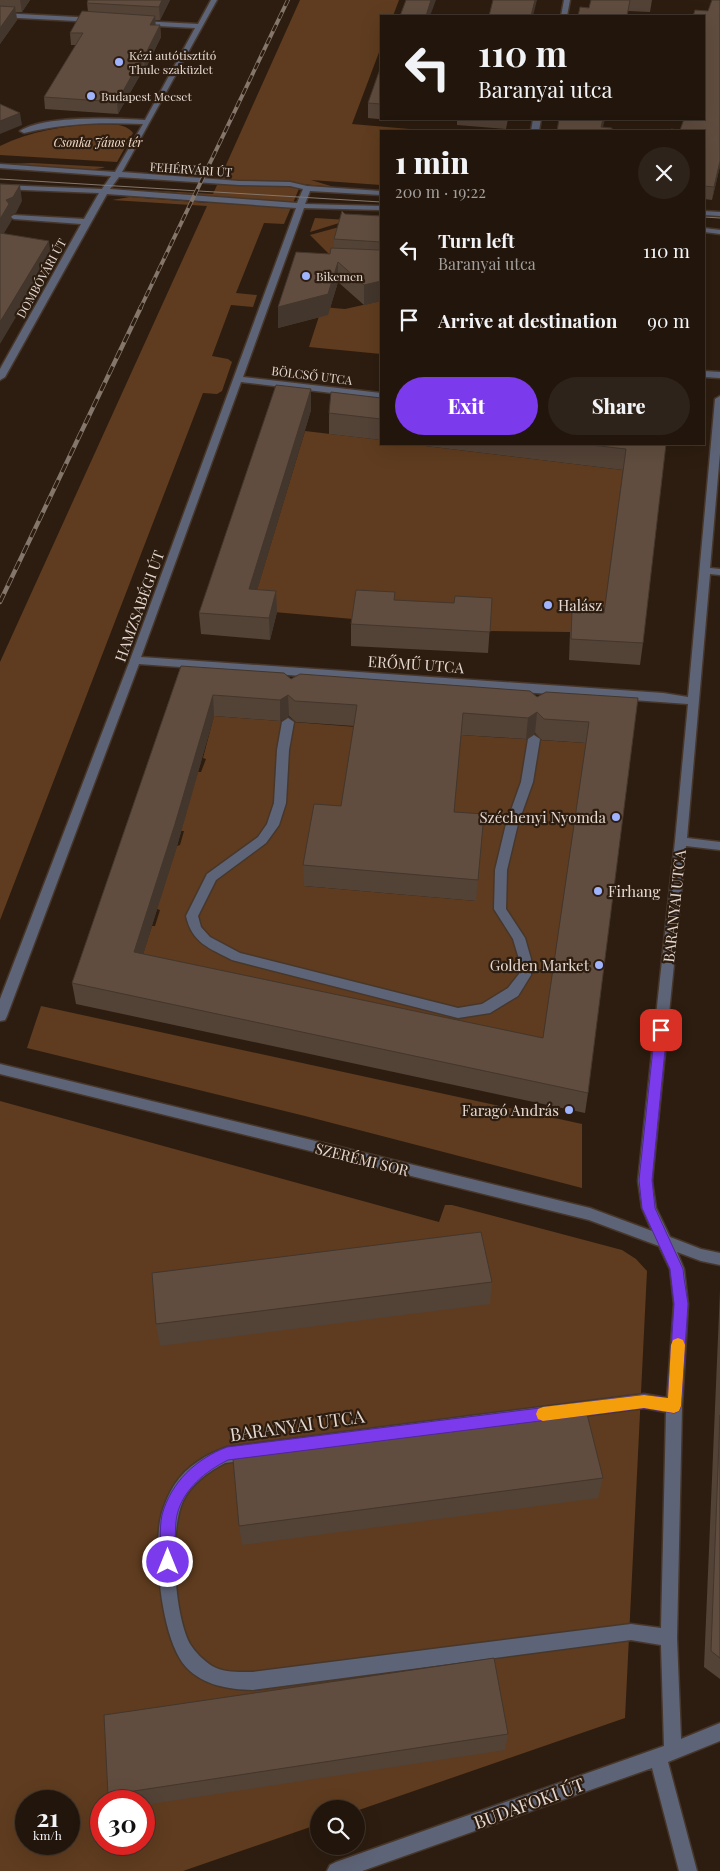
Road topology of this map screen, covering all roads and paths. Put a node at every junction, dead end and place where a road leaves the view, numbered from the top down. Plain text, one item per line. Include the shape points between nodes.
1 (214, 0) edge
2 (567, 0) edge
3 (0, 15) edge
4 (564, 15) edge
5 (107, 21) edge
6 (136, 22) edge
7 (200, 26) junction
8 (147, 122) junction
9 (24, 131) dead end
10 (0, 166) edge
11 (116, 175) junction
12 (0, 186) edge
13 (307, 188) junction
14 (104, 191) junction
15 (380, 193) edge
16 (301, 206) junction
17 (380, 208) edge
18 (705, 213) edge
19 (720, 214) edge
20 (14, 216) edge
21 (87, 222) junction
22 (705, 230) edge
23 (720, 232) edge
24 (705, 374) edge
25 (720, 376) edge
26 (0, 377) edge
27 (239, 379) junction
28 (380, 396) edge
29 (720, 400) edge
30 (705, 434) edge
31 (716, 436) junction
32 (705, 570) junction
33 (720, 572) edge
34 (135, 660) junction
35 (538, 688) junction
36 (537, 700) edge
37 (693, 701) junction
38 (288, 722) edge
39 (534, 739) edge
40 (681, 841) junction
41 (720, 846) edge
42 (0, 1016) edge
43 (0, 1069) edge
44 (664, 1239) junction
45 (720, 1259) edge
46 (674, 1406) junction
47 (668, 1638) junction
48 (720, 1732) edge
49 (666, 1754) junction
50 (336, 1871) edge
51 (688, 1871) edge

1 - 7 street, DOMBÓVÁRI ÚT
2 - 4 street
3 - 5 street
6 - 7 street
7 - 8 street, DOMBÓVÁRI ÚT
8 - 9 street via 77,121
8 - 11 street, DOMBÓVÁRI ÚT
10 - 11 street, FEHÉRVÁRI ÚT
11 - 13 street, FEHÉRVÁRI ÚT via 274,183
11 - 14 street, DOMBÓVÁRI ÚT
12 - 14 street, FEHÉRVÁRI ÚT
13 - 15 street, FEHÉRVÁRI ÚT
13 - 16 street, HAMZSABÉGI ÚT
14 - 16 street, FEHÉRVÁRI ÚT
14 - 21 street, DOMBÓVÁRI ÚT
16 - 17 street, FEHÉRVÁRI ÚT
16 - 27 street, HAMZSABÉGI ÚT via 286,261
18 - 19 street
20 - 21 street
21 - 26 street, DOMBÓVÁRI ÚT
22 - 23 street
24 - 25 street
27 - 28 street, BÖLCSŐ UTCA
27 - 34 street, HAMZSABÉGI ÚT
29 - 31 street, BARANYAI UTCA
30 - 31 street
31 - 32 street, BARANYAI UTCA
32 - 33 street
32 - 37 street, BARANYAI UTCA
34 - 35 street, ERŐMŰ UTCA via 297,677
34 - 42 street, HAMZSABÉGI ÚT
35 - 36 street
35 - 37 street, ERŐMŰ UTCA
37 - 40 street, BARANYAI UTCA
38 - 39 street via 280,803 273,826 262,840 211,877 192,916 195,929 206,940 236,957 458,1013 485,1009 514,992 525,975 525,959 519,938 500,908 501,870 527,782
40 - 41 street
40 - 44 street, BARANYAI UTCA via 646,1180 648,1208
43 - 44 street, SZERÉMI SOR via 590,1214
44 - 45 street, SZERÉMI SOR
44 - 46 street, BARANYAI UTCA via 677,1269 681,1304
46 - 47 street, BARANYAI UTCA
46 - 47 street, BARANYAI UTCA via 644,1401 227,1454 205,1464 178,1493 169,1516 168,1544 171,1610 177,1634 189,1658 204,1671 225,1681 262,1680 631,1632
47 - 49 street, BARANYAI UTCA via 670,1709
48 - 49 street, BUDAFOKI ÚT
49 - 50 street, BUDAFOKI ÚT
49 - 51 street, BARANYAI UTCA

